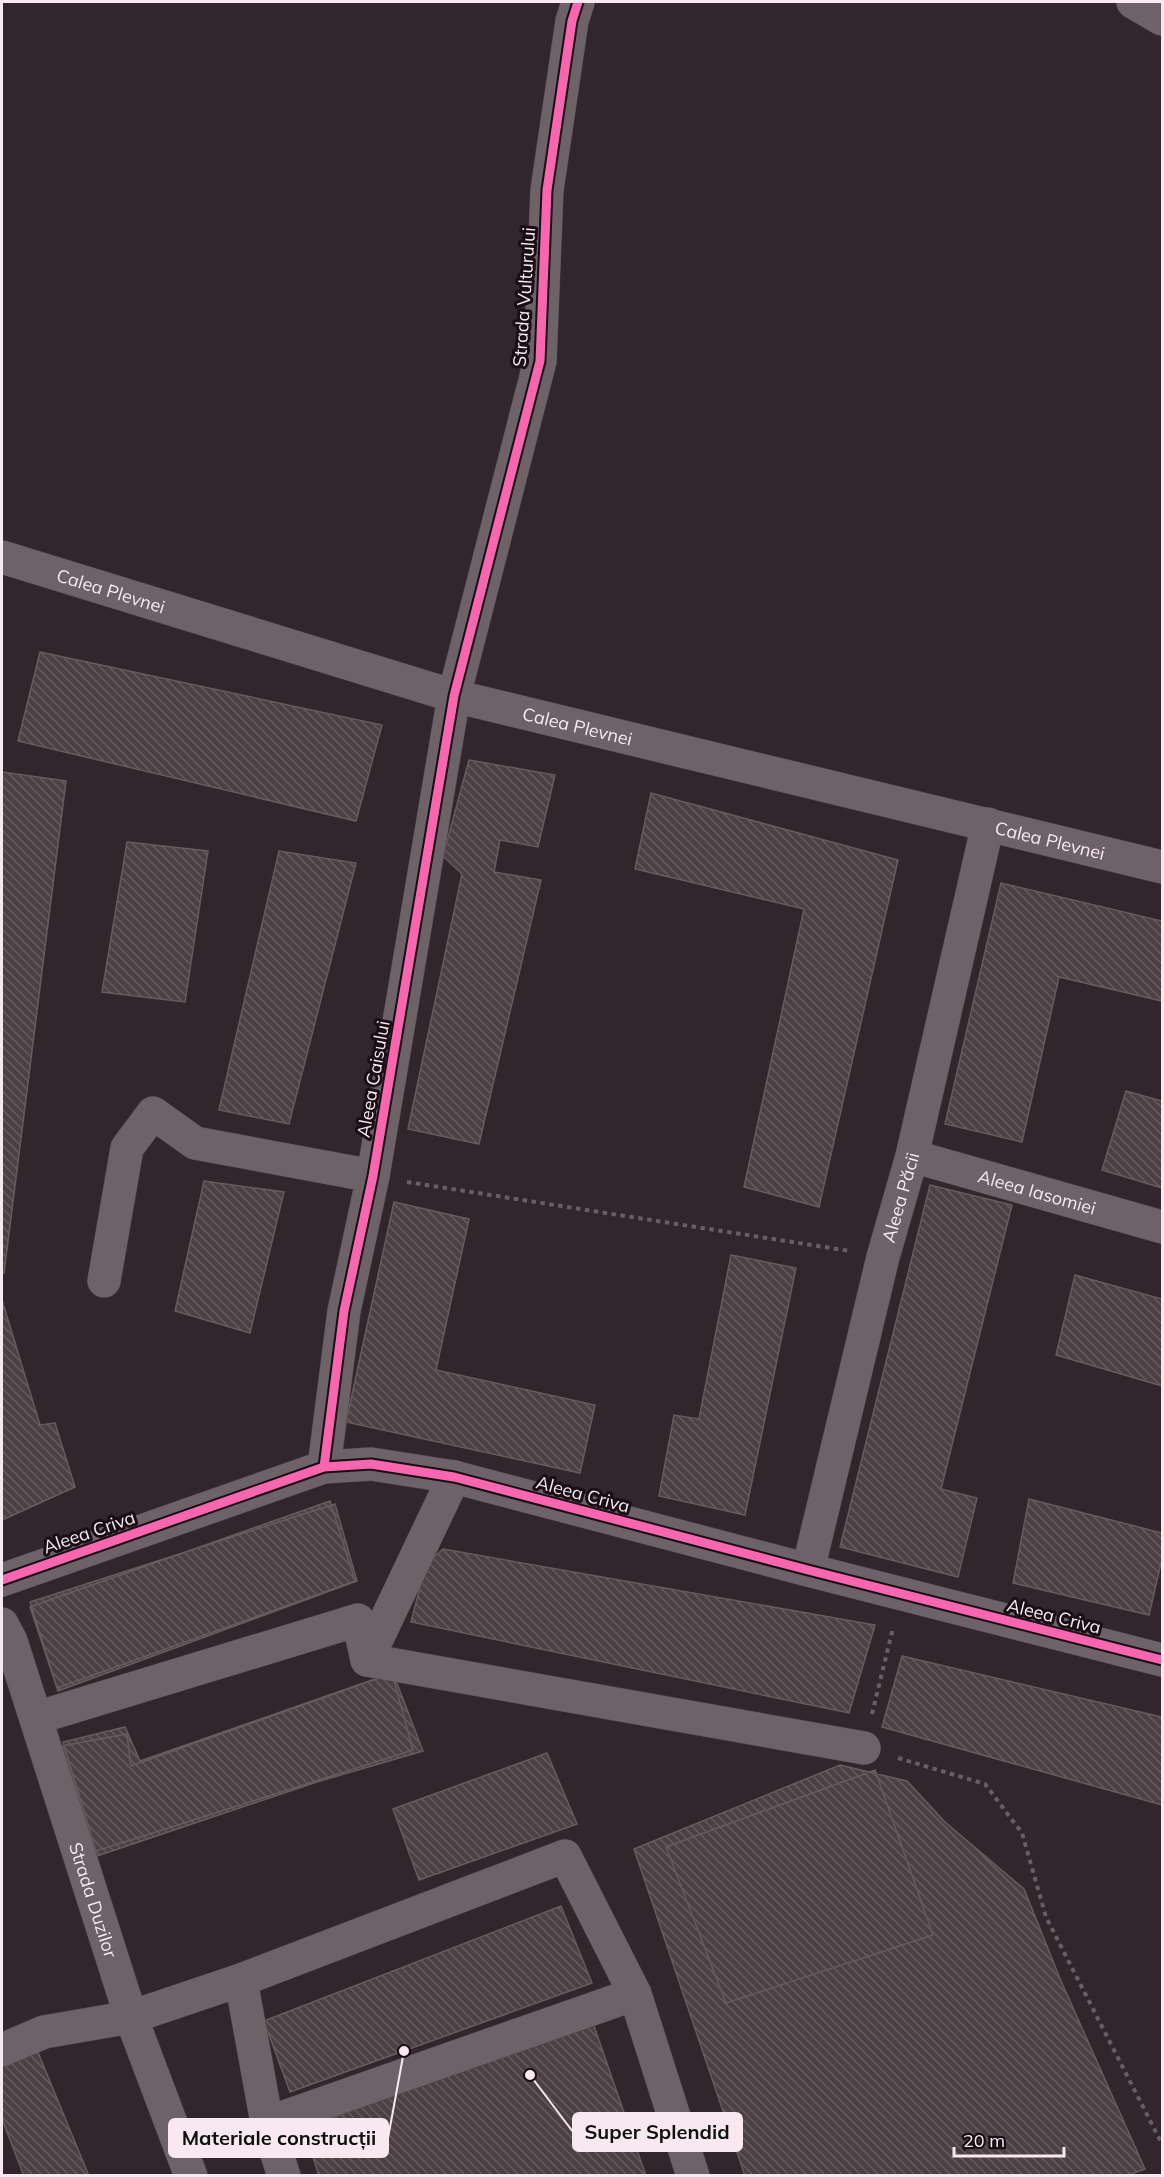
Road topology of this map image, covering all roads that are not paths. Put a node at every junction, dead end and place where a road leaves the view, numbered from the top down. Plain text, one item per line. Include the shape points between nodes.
1 (578, 2) edge
2 (1133, 2) edge
3 (1162, 19) edge
4 (2, 557) edge
5 (454, 696) junction
6 (988, 824) junction
7 (1162, 867) edge
8 (912, 1156) junction
9 (373, 1176) junction
10 (1162, 1227) edge
11 (104, 1281) dead end
12 (324, 1467) junction
13 (454, 1478) junction
14 (808, 1570) junction
15 (2, 1580) edge
16 (2, 1624) edge
17 (367, 1660) junction
18 (1162, 1660) edge
19 (36, 1718) junction
20 (864, 1748) road end
21 (242, 1980) junction
22 (635, 1994) junction
23 (131, 2017) junction
24 (2, 2050) edge
25 (267, 2122) junction
26 (190, 2175) edge
27 (284, 2175) edge
28 (693, 2175) edge

1 - 5 street, Strada Vulturului via 547,190 540,361
2 - 3 street
4 - 5 street, Calea Plevnei
5 - 6 street, Calea Plevnei
5 - 9 street, Aleea Caisului
6 - 7 street, Calea Plevnei
6 - 8 street, Aleea Păcii
8 - 10 street, Aleea Iasomiei
8 - 14 street, Aleea Păcii via 883,1257
9 - 11 street via 195,1143 153,1113 127,1148
9 - 12 street, Aleea Caisului via 344,1311
12 - 13 street, Aleea Criva via 371,1464
12 - 15 street, Aleea Criva
13 - 14 street, Aleea Criva
13 - 17 street
14 - 18 street, Aleea Criva
16 - 19 street, Strada Duzilor
17 - 19 street via 358,1620
17 - 20 street
19 - 23 street, Strada Duzilor
21 - 22 street via 566,1856
21 - 23 street
21 - 25 street
22 - 25 street
22 - 28 street
23 - 24 street via 44,2032
23 - 26 street, Strada Duzilor
25 - 27 street

